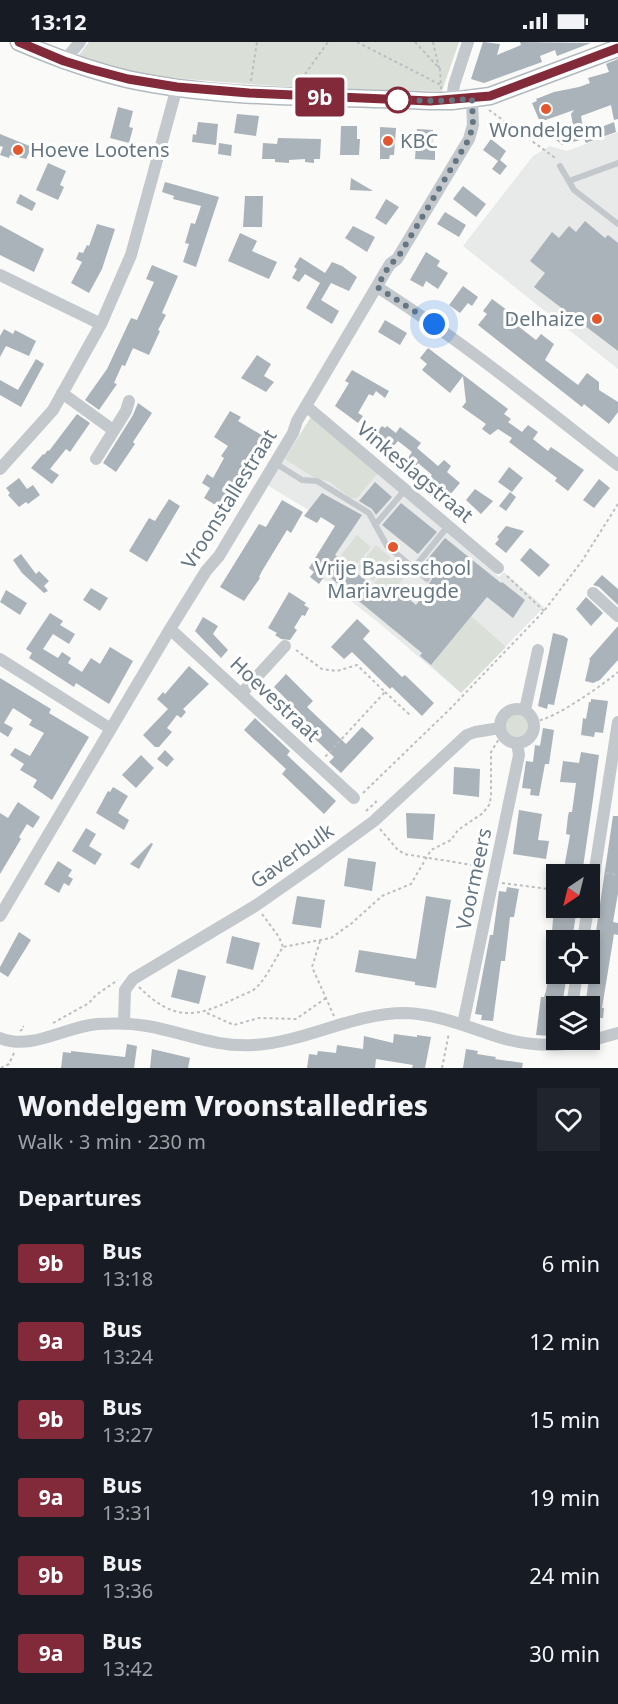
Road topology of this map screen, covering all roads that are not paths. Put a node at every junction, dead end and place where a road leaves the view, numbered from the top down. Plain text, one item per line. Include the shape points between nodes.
1 (19, 42) edge
2 (80, 42) edge
3 (468, 42) edge
4 (618, 48) edge
5 (64, 61) junction
6 (177, 87) junction
7 (442, 95) junction
8 (472, 99) junction
9 (618, 163) edge
10 (560, 166) road end
11 (569, 182) junction
12 (618, 224) edge
13 (0, 275) edge
14 (377, 287) junction
15 (101, 324) junction
16 (62, 393) junction
17 (129, 401) dead end
18 (306, 406) junction
19 (113, 430) junction
20 (96, 459) dead end
21 (275, 463) junction
22 (618, 465) edge
23 (0, 469) edge
24 (405, 490) junction
25 (375, 525) junction
26 (448, 525) junction
27 (414, 568) junction
28 (498, 568) road end
29 (427, 579) dead end
30 (593, 593) dead end
31 (618, 616) edge
32 (170, 629) junction
33 (285, 646) road end
34 (538, 650) dead end
35 (0, 659) edge
36 (241, 694) junction
37 (525, 710) junction
38 (618, 722) edge
39 (111, 729) junction
40 (501, 731) junction
41 (517, 743) junction
42 (355, 799) road end
43 (596, 864) edge
44 (0, 916) edge
45 (457, 1022) junction
46 (124, 1023) junction
47 (618, 1033) edge
48 (0, 1038) edge
49 (600, 1038) edge
50 (546, 1044) edge

1 - 5 street
2 - 5 street
3 - 7 street via 454,85
4 - 8 street via 496,94
5 - 6 street via 128,79
6 - 7 street via 290,95
6 - 15 street via 131,255
7 - 8 street
8 - 14 street, Vroonstallestraat via 469,139
9 - 11 lane
10 - 11 lane
11 - 12 lane
13 - 15 street
14 - 18 street, Vroonstallestraat
14 - 22 street via 469,350
15 - 16 street
16 - 19 street
16 - 23 street via 53,410
17 - 19 street
18 - 21 street, Vroonstallestraat
18 - 24 street, Vinkeslagstraat
19 - 20 street
21 - 25 lane via 302,480 317,481 362,508
21 - 32 street, Vroonstallestraat
24 - 25 lane
24 - 26 street, Vinkeslagstraat
25 - 27 lane via 387,546
26 - 27 lane
26 - 28 street, Vinkeslagstraat
27 - 29 lane
30 - 31 street
32 - 36 street, Hoevestraat
32 - 39 street, Vroonstallestraat
33 - 36 street
34 - 37 street
35 - 39 street
36 - 42 street, Hoevestraat
37 - 40 street via 507,712 501,720
37 - 41 street via 534,721 534,731
38 - 43 street
39 - 44 street, Vroonstallestraat
40 - 41 street via 508,741
40 - 46 street, Gaverbulk via 467,735 318,862 255,906 133,980 125,990
41 - 45 street, Voormeers via 519,755 496,869
45 - 46 street via 408,1013 381,1014 253,1046 199,1040
45 - 50 street via 504,1038
46 - 48 street via 94,1024 36,1041
47 - 49 street

